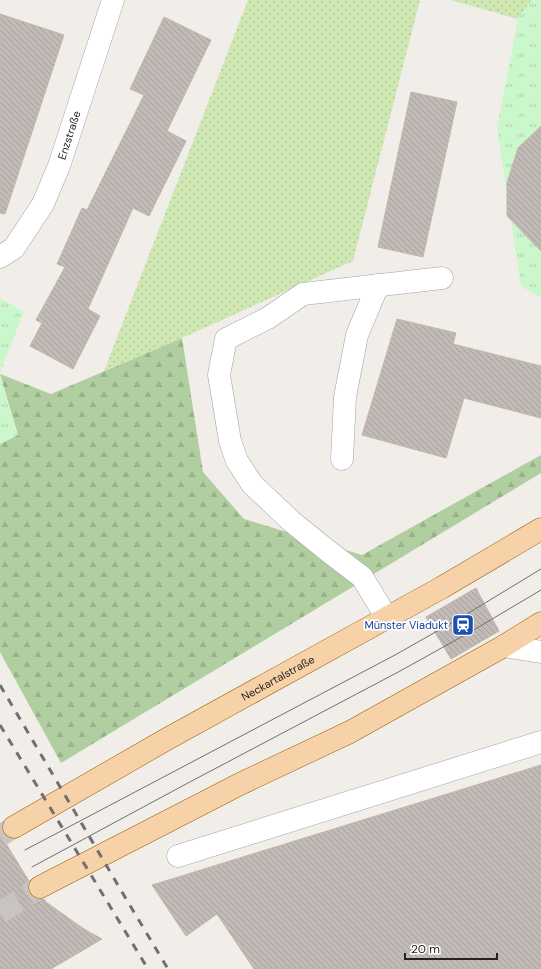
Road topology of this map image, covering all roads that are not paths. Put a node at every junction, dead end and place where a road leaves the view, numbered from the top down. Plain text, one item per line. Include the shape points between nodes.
1 (113, 0) edge
2 (0, 257) edge
3 (442, 278) dead end
4 (378, 285) junction
5 (342, 459) dead end
6 (541, 529) edge
7 (387, 618) junction
8 (541, 623) edge
9 (541, 643) edge
10 (504, 646) junction
11 (541, 652) edge
12 (541, 742) edge
13 (14, 827) tunnel mouth
14 (178, 856) dead end
15 (40, 887) tunnel mouth

1 - 2 street, Enzstraße via 59,166 43,204 14,248
3 - 4 street
4 - 5 street via 357,335 345,397
4 - 7 street via 303,294 268,318 226,339 219,375 230,441 237,461 252,484 291,521 362,577
6 - 7 main road, Neckartalstraße
7 - 13 main road, Neckartalstraße
8 - 10 main road
9 - 10 street
10 - 11 street
10 - 15 main road via 350,732 240,784
12 - 14 street

